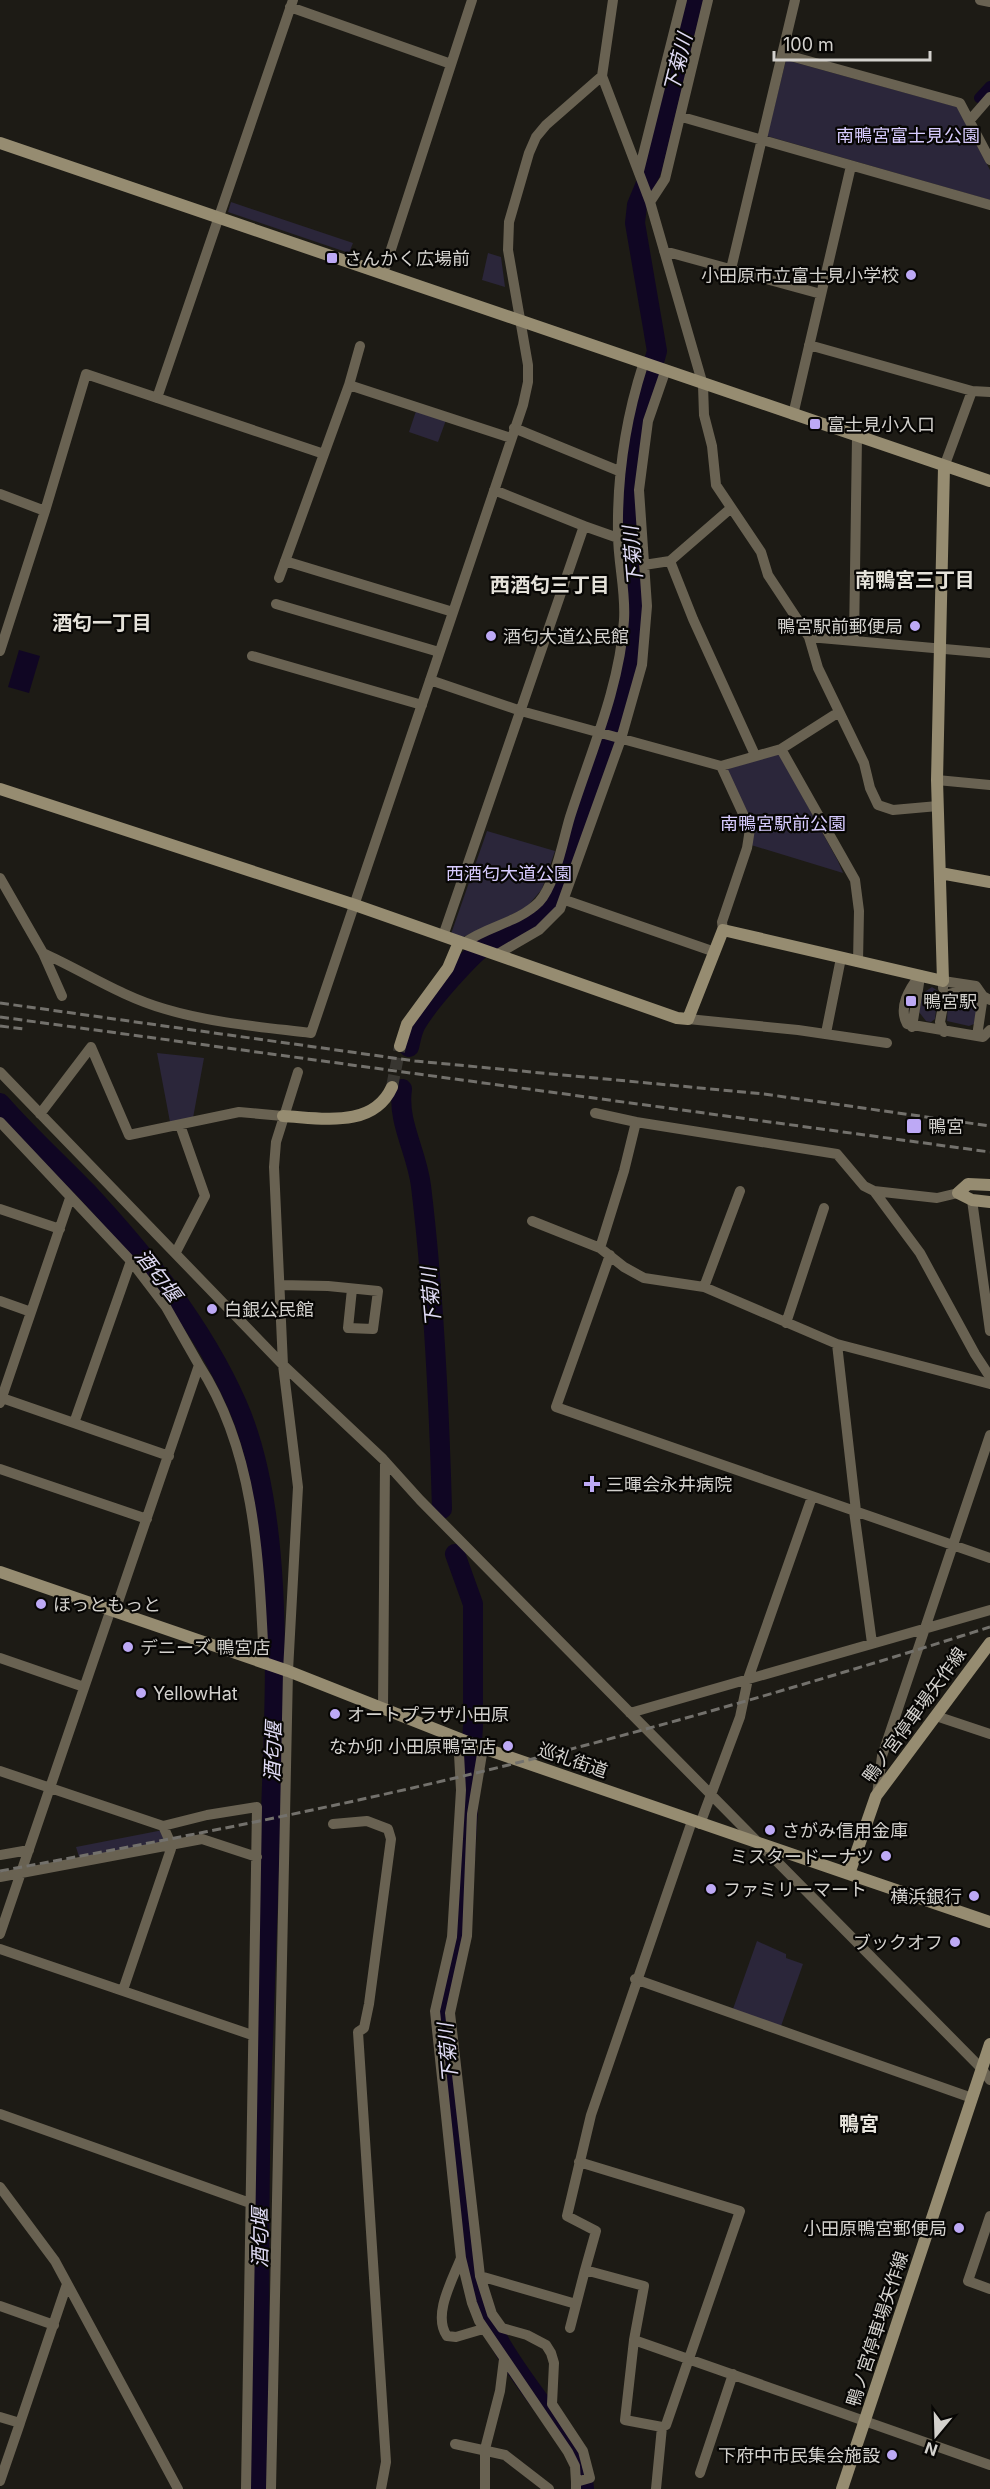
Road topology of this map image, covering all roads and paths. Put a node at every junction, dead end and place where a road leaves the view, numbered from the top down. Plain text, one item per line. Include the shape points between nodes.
1 (471, 0) edge
2 (613, 0) edge
3 (682, 0) edge
4 (708, 0) edge
5 (795, 0) edge
6 (980, 0) edge
7 (990, 2) edge
8 (292, 4) edge
9 (783, 54) junction
10 (451, 64) junction
11 (602, 76) junction
12 (990, 97) edge
13 (682, 117) junction
14 (970, 120) junction
15 (762, 140) junction
16 (0, 143) edge
17 (990, 160) edge
18 (851, 166) junction
19 (639, 171) junction
20 (650, 202) junction
21 (990, 205) edge
22 (218, 217) junction
23 (664, 250) junction
24 (731, 269) junction
25 (382, 274) junction
26 (821, 294) junction
27 (522, 322) junction
28 (809, 345) junction
29 (360, 346) dead end
30 (644, 365) junction
31 (663, 372) junction
32 (703, 385) junction
33 (349, 386) junction
34 (972, 391) junction
35 (990, 392) edge
36 (157, 398) junction
37 (793, 415) junction
38 (513, 433) junction
39 (857, 437) junction
40 (324, 454) junction
41 (944, 467) junction
42 (619, 471) junction
43 (990, 481) edge
44 (494, 490) junction
45 (0, 494) edge
46 (730, 509) junction
47 (45, 511) junction
48 (584, 526) junction
49 (618, 538) junction
50 (285, 561) junction
51 (670, 561) junction
52 (644, 565) junction
53 (279, 578) dead end
54 (276, 604) dead end
55 (453, 612) junction
56 (808, 637) junction
57 (854, 640) junction
58 (938, 648) junction
59 (0, 651) edge
60 (439, 652) junction
61 (990, 653) edge
62 (252, 656) dead end
63 (430, 680) junction
64 (422, 705) junction
65 (521, 711) junction
66 (839, 712) junction
67 (597, 732) junction
68 (621, 739) junction
69 (781, 749) junction
70 (755, 755) junction
71 (721, 766) junction
72 (937, 780) junction
73 (990, 785) edge
74 (0, 789) edge
75 (938, 806) junction
76 (940, 873) junction
77 (0, 878) edge
78 (990, 882) edge
79 (565, 900) junction
80 (355, 905) junction
81 (723, 930) junction
82 (443, 936) junction
83 (464, 944) junction
84 (712, 951) junction
85 (43, 953) junction
86 (493, 954) junction
87 (841, 958) junction
88 (858, 962) junction
89 (920, 975) junction
90 (943, 981) junction
91 (975, 986) junction
92 (990, 987) edge
93 (62, 996) dead end
94 (986, 998) edge
95 (942, 1003) junction
96 (688, 1019) junction
97 (990, 1030) edge
98 (944, 1032) junction
99 (826, 1033) junction
100 (977, 1036) junction
101 (887, 1043) dead end
102 (400, 1047) tunnel mouth
103 (0, 1071) edge
104 (298, 1072) dead end
105 (392, 1087) tunnel mouth
106 (595, 1113) dead end
107 (40, 1114) junction
108 (283, 1116) junction
109 (0, 1122) edge
110 (636, 1122) junction
111 (180, 1125) junction
112 (990, 1185) edge
113 (740, 1191) dead end
114 (874, 1191) junction
115 (958, 1193) junction
116 (70, 1198) junction
117 (972, 1200) junction
118 (990, 1202) edge
119 (824, 1208) dead end
120 (0, 1209) edge
121 (532, 1221) dead end
122 (60, 1229) junction
123 (605, 1251) junction
124 (176, 1252) junction
125 (131, 1261) junction
126 (280, 1285) junction
127 (704, 1287) junction
128 (352, 1289) dead end
129 (0, 1301) edge
130 (31, 1312) junction
131 (786, 1323) junction
132 (990, 1331) edge
133 (837, 1344) junction
134 (199, 1365) junction
135 (283, 1365) junction
136 (990, 1377) edge
137 (990, 1384) edge
138 (1, 1400) edge
139 (74, 1423) junction
140 (990, 1435) edge
141 (169, 1456) junction
142 (385, 1462) junction
143 (0, 1469) edge
144 (812, 1497) junction
145 (855, 1511) junction
146 (147, 1519) junction
147 (954, 1546) junction
148 (990, 1558) edge
149 (0, 1572) edge
150 (113, 1610) junction
151 (990, 1610) edge
152 (926, 1628) junction
153 (872, 1643) junction
154 (990, 1643) edge
155 (0, 1658) edge
156 (264, 1663) junction
157 (288, 1671) junction
158 (748, 1679) junction
159 (84, 1687) junction
160 (383, 1708) junction
161 (630, 1713) junction
162 (936, 1716) junction
163 (990, 1734) edge
164 (473, 1744) junction
165 (0, 1771) edge
166 (50, 1788) junction
167 (710, 1795) junction
168 (876, 1796) junction
169 (696, 1822) junction
170 (333, 1824) dead end
171 (163, 1826) junction
172 (758, 1844) junction
173 (172, 1846) junction
174 (29, 1850) junction
175 (0, 1855) edge
176 (257, 1857) junction
177 (21, 1874) junction
178 (849, 1874) junction
179 (0, 1877) edge
180 (990, 1922) edge
181 (0, 1934) edge
182 (0, 1948) edge
183 (636, 1979) junction
184 (123, 1990) junction
185 (252, 2035) junction
186 (990, 2044) edge
187 (982, 2069) junction
188 (990, 2080) edge
189 (972, 2098) junction
190 (0, 2114) edge
191 (579, 2162) junction
192 (0, 2187) edge
193 (250, 2203) junction
194 (990, 2216) edge
195 (461, 2258) junction
196 (585, 2270) junction
197 (480, 2276) junction
198 (67, 2284) junction
199 (990, 2289) edge
200 (576, 2304) junction
201 (0, 2306) edge
202 (54, 2325) junction
203 (570, 2328) dead end
204 (483, 2329) junction
205 (634, 2340) junction
206 (688, 2358) junction
207 (504, 2359) junction
208 (733, 2374) junction
209 (0, 2417) edge
210 (866, 2421) junction
211 (20, 2423) junction
212 (662, 2427) junction
213 (455, 2444) dead end
214 (485, 2449) junction
215 (990, 2465) edge
216 (700, 2473) dead end
217 (0, 2481) edge
218 (576, 2486) edge
219 (178, 2489) edge
220 (246, 2489) edge
221 (271, 2489) edge
222 (381, 2489) edge
223 (485, 2489) edge
224 (549, 2489) edge
225 (656, 2489) edge
226 (842, 2489) edge

1 - 10 street
2 - 11 street
3 - 19 street
4 - 13 street
5 - 9 street
6 - 7 street
8 - 10 street
8 - 22 street
9 - 14 street via 960,104
9 - 15 street
10 - 25 street
11 - 19 street
11 - 27 street via 546,125 528,153 509,222 508,250
12 - 14 street
13 - 15 street
13 - 20 street via 666,179
14 - 17 street
15 - 18 street
15 - 24 street
16 - 22 street
18 - 21 street
18 - 26 street
19 - 20 street
20 - 23 street
22 - 25 street
22 - 36 street
23 - 24 street
23 - 32 street
24 - 26 street
25 - 27 street
26 - 28 street
27 - 30 street
27 - 38 street via 528,382
28 - 34 street
28 - 37 street
29 - 33 street
30 - 31 street
30 - 42 street via 629,409
31 - 32 street
31 - 52 street via 648,421 639,490
32 - 37 street
32 - 46 street via 716,485
33 - 38 street
33 - 40 street
34 - 35 street
34 - 41 street
36 - 40 street
36 - 47 street via 87,374
37 - 39 street
38 - 42 street
38 - 44 street
39 - 41 street
39 - 57 street
40 - 50 street
41 - 43 street
41 - 58 street
42 - 49 street
44 - 48 street
44 - 55 street
45 - 47 street
46 - 51 street
46 - 56 street via 761,552 768,575
47 - 59 street
48 - 49 street
48 - 65 street
49 - 67 street via 625,597 622,638
50 - 53 street
50 - 55 street
51 - 52 street
51 - 70 street
52 - 68 street via 646,638
54 - 60 street
55 - 60 street
56 - 57 street
56 - 66 street
57 - 58 street
58 - 61 street
58 - 72 street
60 - 63 street
62 - 64 street
63 - 64 street
63 - 65 street
64 - 80 street
65 - 67 street
65 - 82 street
66 - 69 street
66 - 75 street via 878,805 893,810
67 - 68 street
67 - 83 street via 543,896 513,920
68 - 71 street
68 - 79 street
69 - 70 street
69 - 88 street via 855,880
70 - 71 street
71 - 81 street via 750,830 722,922
72 - 73 street
72 - 75 street
74 - 80 street
75 - 76 street
76 - 78 street
76 - 90 street
77 - 85 street
79 - 84 street
79 - 86 street via 553,919 539,930
80 - 82 street
80 - 85 street via 311,1033 220,1022 163,1009
81 - 84 street
81 - 87 street
82 - 83 street
83 - 86 street
83 - 102 street via 407,1023
84 - 96 street
85 - 93 street
86 - 96 street
87 - 88 street
87 - 99 street
88 - 89 street
89 - 90 street
89 - 98 street via 912,1027
90 - 91 street
90 - 95 street
91 - 92 street
91 - 94 street
94 - 95 street via 950,991
94 - 100 street
95 - 98 street via 940,1022
96 - 99 street
97 - 100 street via 984,1037
98 - 100 street
99 - 101 street
103 - 107 street
104 - 108 street
105 - 108 street via 386,1101 357,1117
106 - 110 street
107 - 111 street via 91,1047 129,1135
107 - 124 street
108 - 111 street via 240,1112
108 - 126 street via 274,1167
109 - 116 street
110 - 114 street via 837,1154 864,1186
110 - 123 street
111 - 124 street via 205,1196
112 - 115 street via 968,1184
113 - 127 street
114 - 115 street via 937,1198
114 - 136 street via 921,1253
115 - 117 street
116 - 122 street
116 - 125 street
117 - 118 street
117 - 132 street
119 - 131 street
120 - 122 street
121 - 123 street
122 - 130 street
123 - 127 street via 644,1278
123 - 144 street via 556,1407
124 - 135 street
125 - 134 street via 166,1306
125 - 139 street
126 - 128 street
126 - 135 street
127 - 131 street
129 - 130 street
130 - 138 street
131 - 133 street
133 - 137 street
133 - 145 street
134 - 141 street
134 - 156 street via 213,1386 243,1466 258,1558
135 - 142 street
135 - 157 street via 298,1487
138 - 139 street
139 - 141 street
140 - 147 street
141 - 146 street
142 - 160 street
142 - 161 street
143 - 146 street
144 - 145 street
144 - 158 street
145 - 147 street
145 - 153 street
146 - 150 street
147 - 148 street
147 - 152 street
149 - 150 street
150 - 156 street
150 - 159 street
151 - 152 street
152 - 153 street
152 - 168 street via 882,1756
153 - 158 street
154 - 162 street, 鴨ノ宮停車場矢作線
155 - 159 street
156 - 157 street, 巡礼街道
157 - 160 street, 巡礼街道
157 - 221 street
158 - 161 street
158 - 167 street via 740,1717
159 - 166 street
160 - 164 street, 巡礼街道
161 - 167 street
162 - 163 street
162 - 168 street, 鴨ノ宮停車場矢作線
164 - 169 street, 巡礼街道
164 - 195 street via 459,1754 461,1790 452,1937 435,2012
164 - 197 street via 467,1936 450,2013
165 - 166 street
166 - 171 street
166 - 174 street
167 - 169 street
167 - 172 street
168 - 178 street, 鴨ノ宮停車場矢作線
169 - 172 street, 巡礼街道
169 - 183 street
170 - 222 street via 367,1821 388,1829 391,1839 367,2012 364,2028 358,2032 386,2462
171 - 173 street
171 - 176 street via 257,1807
172 - 178 street, 巡礼街道
172 - 187 street
173 - 176 street via 202,1839
173 - 177 street
173 - 184 street
174 - 175 street
174 - 177 street
176 - 185 street
177 - 179 street
177 - 181 street
178 - 180 street
182 - 184 street
183 - 189 street
183 - 191 street
184 - 185 street
185 - 193 street
186 - 187 street, 鴨ノ宮停車場矢作線
187 - 188 street
187 - 189 street, 鴨ノ宮停車場矢作線
189 - 210 street, 鴨ノ宮停車場矢作線
190 - 193 street
191 - 196 street via 567,2216 596,2231
191 - 206 street via 740,2211
192 - 198 street via 55,2261
193 - 220 street
194 - 199 street via 968,2281
195 - 204 street
195 - 204 street via 446,2294 442,2312 444,2331 447,2336 456,2337
196 - 200 street
196 - 205 street via 644,2286
197 - 200 street
197 - 218 street via 492,2314 502,2328 546,2345 551,2353 552,2404 583,2451 590,2478
198 - 202 street
198 - 219 street
200 - 203 street
201 - 202 street
202 - 211 street
204 - 207 street
205 - 206 street
205 - 212 street via 625,2420
206 - 208 street
206 - 212 street via 666,2425
207 - 214 street
207 - 218 street via 568,2452 575,2466
208 - 210 street
208 - 216 street
209 - 211 street
210 - 215 street
210 - 226 street, 鴨ノ宮停車場矢作線
211 - 217 street
212 - 225 street
213 - 214 street
214 - 223 street
214 - 224 street via 505,2455

